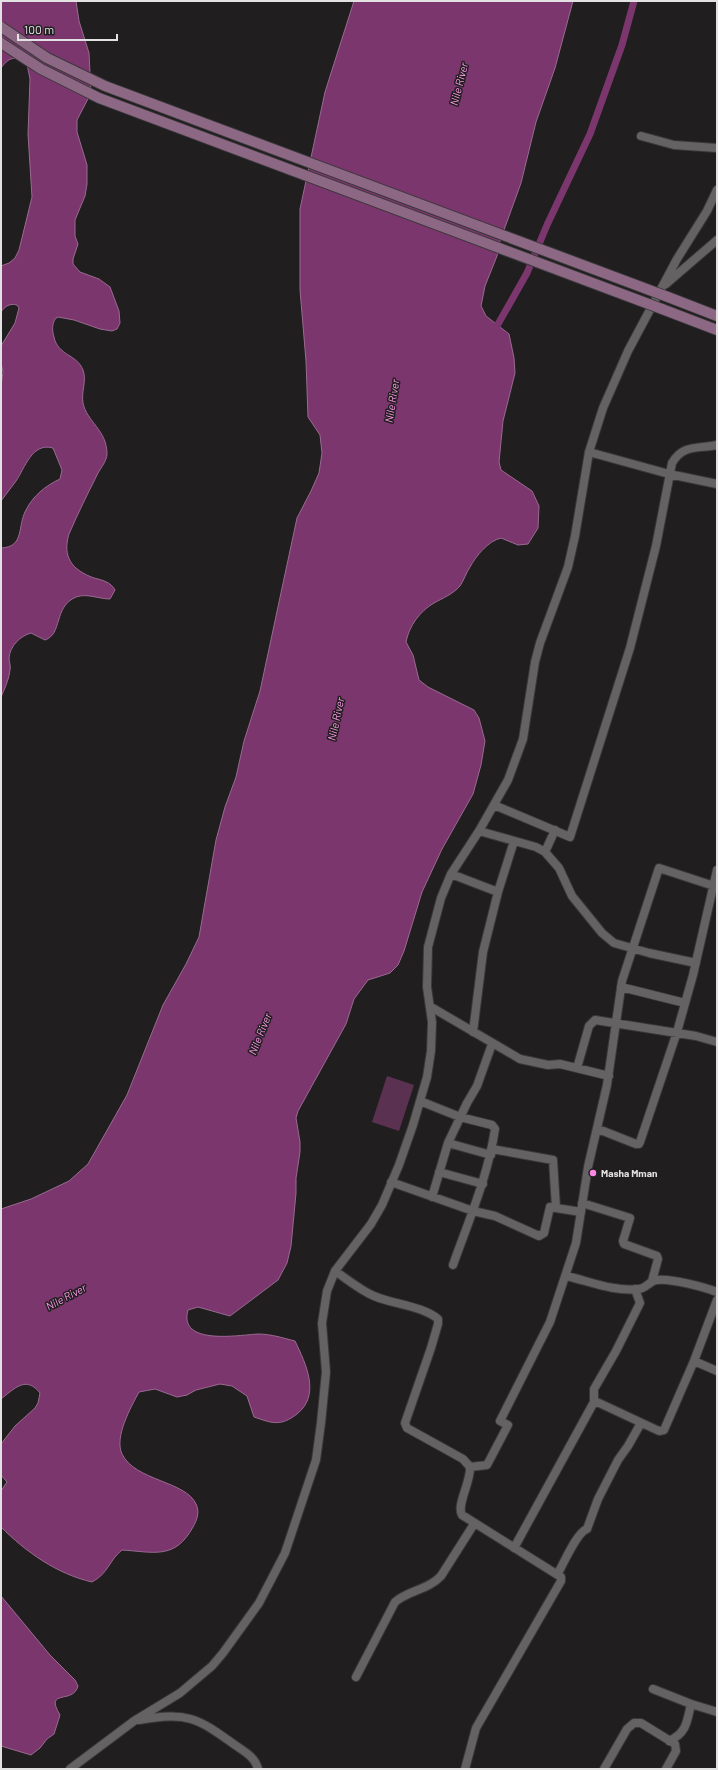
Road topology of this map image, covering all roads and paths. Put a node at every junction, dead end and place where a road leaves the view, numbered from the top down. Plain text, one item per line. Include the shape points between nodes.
1 (1, 27) edge
2 (1, 43) edge
3 (641, 136) dead end
4 (717, 148) edge
5 (717, 190) edge
6 (717, 240) edge
7 (662, 287) junction
8 (717, 316) edge
9 (717, 330) edge
10 (717, 445) edge
11 (589, 452) junction
12 (669, 474) junction
13 (717, 484) edge
14 (494, 804) junction
15 (555, 830) junction
16 (479, 831) junction
17 (514, 841) junction
18 (545, 852) junction
19 (717, 870) edge
20 (451, 874) junction
21 (714, 886) junction
22 (498, 892) junction
23 (633, 949) junction
24 (696, 963) junction
25 (621, 987) junction
26 (685, 1003) junction
27 (431, 1007) junction
28 (617, 1023) junction
29 (473, 1032) junction
30 (677, 1032) junction
31 (717, 1042) edge
32 (492, 1044) junction
33 (577, 1068) junction
34 (609, 1076) junction
35 (420, 1101) junction
36 (460, 1117) junction
37 (598, 1129) junction
38 (448, 1143) junction
39 (492, 1152) junction
40 (439, 1172) junction
41 (391, 1182) junction
42 (483, 1184) junction
43 (432, 1197) junction
44 (582, 1203) junction
45 (556, 1208) junction
46 (473, 1211) junction
47 (581, 1212) junction
48 (453, 1265) dead end
49 (335, 1270) junction
50 (566, 1276) junction
51 (652, 1281) junction
52 (635, 1289) junction
53 (717, 1292) edge
54 (717, 1300) edge
55 (714, 1318) edge
56 (694, 1361) junction
57 (717, 1371) edge
58 (594, 1402) junction
59 (641, 1423) junction
60 (470, 1467) junction
61 (474, 1524) junction
62 (514, 1548) junction
63 (558, 1573) junction
64 (356, 1677) dead end
65 (653, 1689) dead end
66 (691, 1704) junction
67 (717, 1712) edge
68 (134, 1721) junction
69 (669, 1741) junction
70 (70, 1769) edge
71 (258, 1769) edge
72 (465, 1769) edge
73 (604, 1769) edge
74 (666, 1769) edge

1 - 8 main road, bridge via 47,58 105,86
2 - 9 main road, bridge via 41,69 99,98
3 - 4 street via 674,144
5 - 7 street
6 - 7 street
7 - 11 street via 628,351 603,408
10 - 12 street via 681,451 672,463
11 - 12 street
11 - 14 street via 569,560 535,662 523,739 508,780
12 - 13 street
12 - 15 street via 656,546 630,648 579,812 570,837
14 - 15 street
14 - 16 street
15 - 18 street
16 - 17 street
16 - 20 street
17 - 18 street
17 - 22 street
18 - 23 street via 559,868 572,896 602,933 614,943
19 - 21 street
20 - 22 street
20 - 27 street via 441,898 428,947
21 - 23 street via 659,868
21 - 24 street
22 - 29 street via 483,952
23 - 24 street
23 - 25 street
24 - 26 street
25 - 26 street
25 - 28 street
26 - 30 street
27 - 29 street
27 - 35 street via 431,1051
28 - 30 street
28 - 33 street via 595,1020 591,1022
28 - 34 street
29 - 32 street
30 - 31 street
30 - 37 street via 639,1144
32 - 33 street via 520,1059
32 - 36 street via 477,1086
33 - 34 street
34 - 37 street
35 - 36 street
35 - 41 street
36 - 38 street
36 - 39 street via 494,1127
37 - 44 street
38 - 39 street
38 - 40 street
39 - 42 street
39 - 45 street via 553,1160
40 - 42 street
40 - 43 street
41 - 43 street
41 - 49 street via 371,1224
42 - 46 street
43 - 46 street
44 - 47 street
44 - 51 street via 630,1218 624,1244 657,1256
45 - 46 street via 550,1208 544,1233 539,1236 495,1216
45 - 47 street
46 - 48 street
47 - 50 street via 578,1235
49 - 60 street via 374,1296 411,1307 438,1319 431,1348 405,1423 406,1428 464,1459
49 - 68 street via 327,1291 322,1323 326,1372 316,1460 285,1554 259,1602 212,1666 180,1693
50 - 52 street via 605,1287
50 - 60 street via 550,1322 500,1421 508,1426 487,1465
51 - 52 street via 640,1290
51 - 53 street via 667,1280
52 - 58 street via 640,1303 594,1389
54 - 55 street
55 - 56 street
56 - 57 street
56 - 59 street via 664,1430 659,1431
58 - 59 street
58 - 62 street
59 - 63 street via 598,1499 587,1529 583,1530
60 - 61 street via 469,1481 460,1512
61 - 62 street
61 - 64 street via 436,1581 402,1596 395,1602
62 - 63 street
63 - 72 street via 561,1581 476,1728
65 - 66 street
66 - 67 street
66 - 69 street via 682,1733
68 - 70 street
68 - 71 street via 160,1716 195,1719 253,1758
69 - 73 street via 641,1723 634,1723 627,1729
69 - 74 street via 675,1744 676,1750

